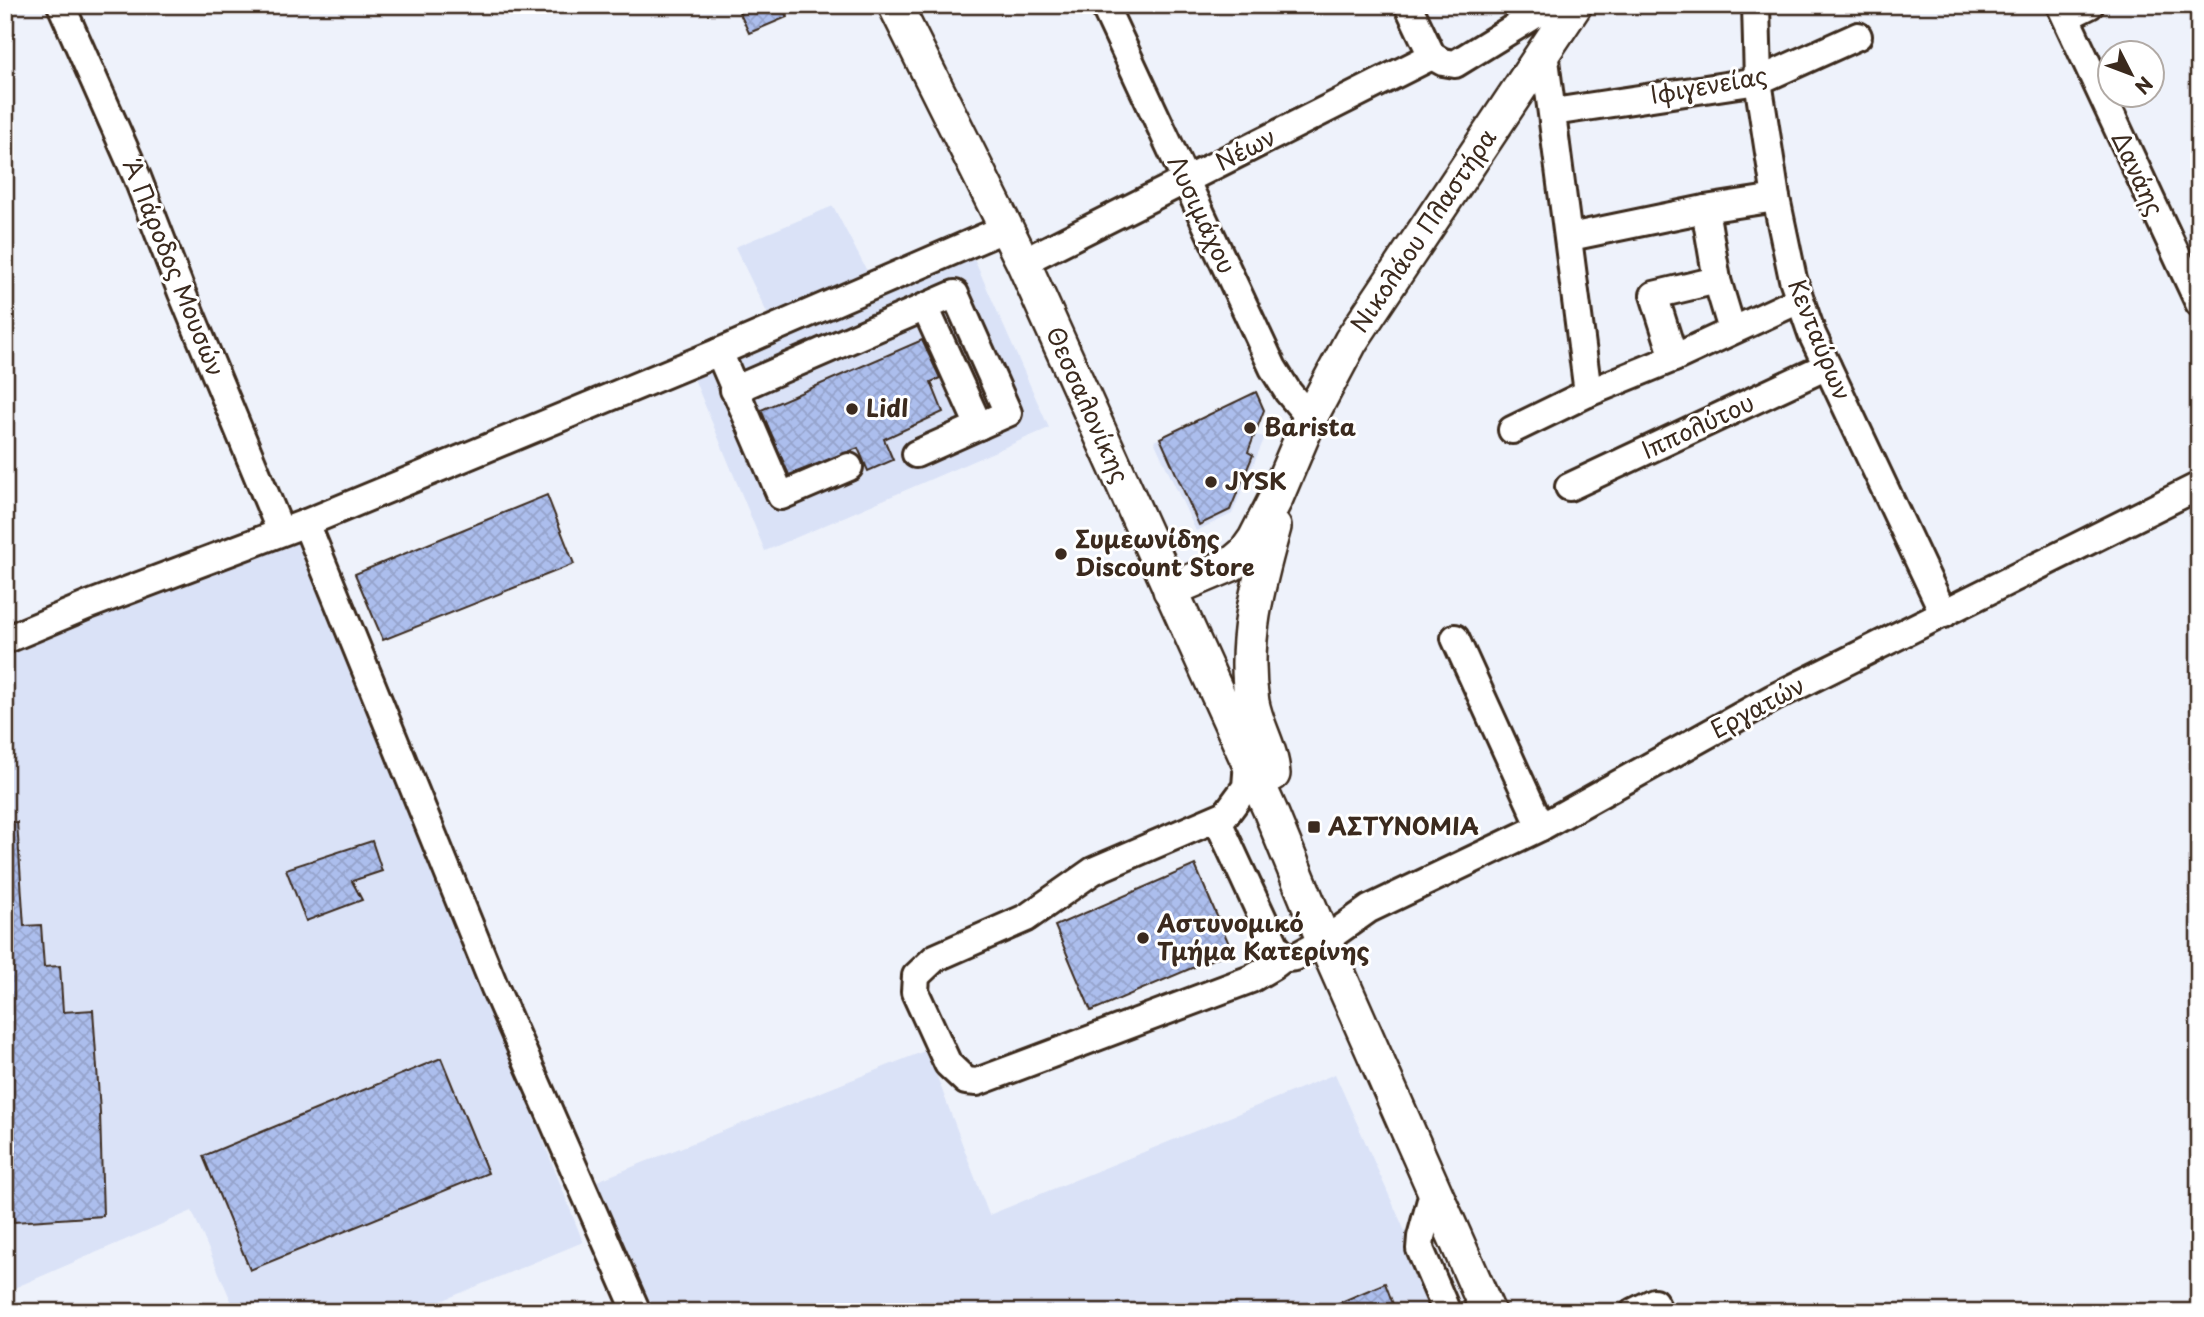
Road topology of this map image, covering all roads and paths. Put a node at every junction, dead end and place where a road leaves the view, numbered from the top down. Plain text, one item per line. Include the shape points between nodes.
1 (61, 5) edge
2 (895, 5) edge
3 (1104, 5) edge
4 (1408, 5) edge
5 (1756, 5) edge
6 (2090, 5) edge
7 (1559, 8) edge
8 (2063, 11) edge
9 (1858, 36) dead end
10 (1544, 52) junction
11 (1432, 56) junction
12 (1758, 81) junction
13 (1553, 111) junction
14 (1184, 181) junction
15 (1776, 198) junction
16 (1705, 209) junction
17 (1006, 228) junction
18 (1570, 237) junction
19 (1023, 261) junction
20 (1717, 280) junction
21 (1799, 300) junction
22 (2199, 303) edge
23 (1732, 330) junction
24 (719, 352) junction
25 (1674, 358) junction
26 (1827, 366) junction
27 (734, 390) junction
28 (1588, 393) junction
29 (1310, 418) junction
30 (1512, 430) dead end
31 (916, 454) dead end
32 (849, 467) dead end
33 (1289, 467) junction
34 (2199, 486) edge
35 (1569, 487) dead end
36 (306, 523) junction
37 (281, 532) junction
38 (1264, 561) junction
39 (1174, 600) junction
40 (1944, 614) junction
41 (1455, 638) dead end
42 (5, 640) edge
43 (1248, 761) junction
44 (1270, 810) junction
45 (1226, 814) junction
46 (1541, 827) junction
47 (1324, 940) junction
48 (1284, 957) junction
49 (1434, 1189) junction
50 (637, 1312) edge
51 (1447, 1312) edge
52 (1488, 1312) edge
53 (1634, 1312) edge
54 (1659, 1312) edge

1 - 37 street, Α΄ Πάροδος Μουσών via 137,177
2 - 17 main road, Θεσσαλονίκης
3 - 14 street, Λυσιμάχου
4 - 11 street
5 - 12 street, Κενταύρων
6 - 8 street
7 - 10 main road, Νικολάου Πλαστήρα
7 - 11 street via 1455,64
8 - 22 street, Δανάης
9 - 12 street, Ιφιγενείας
10 - 13 street
10 - 29 main road, Νικολάου Πλαστήρα via 1378,298
11 - 14 street, Νέων
12 - 13 street, Ιφιγενείας
12 - 15 street, Κενταύρων
13 - 18 street
14 - 19 street, Νέων
14 - 29 street, Λυσιμάχου via 1273,368
15 - 16 street
15 - 21 street, Κενταύρων
16 - 18 street
16 - 20 street
17 - 19 main road, Θεσσαλονίκης
17 - 24 street
18 - 28 street
19 - 39 main road, Θεσσαλονίκης
20 - 23 street
20 - 25 street via 1654,295
21 - 23 street
21 - 26 street, Κενταύρων
23 - 25 street
24 - 27 street
24 - 36 street
25 - 28 street
26 - 35 street, Ιππολύτου
26 - 40 street, Κενταύρων
27 - 31 street via 955,294 1008,413
27 - 32 street via 781,496
28 - 30 street
29 - 33 main road, Νικολάου Πλαστήρα
33 - 38 main road, Νικολάου Πλαστήρα
33 - 39 main road, Νικολάου Πλαστήρα via 1260,531 1239,559
34 - 40 street, Εργατών
36 - 37 street
36 - 50 street via 495,988
37 - 42 street
38 - 39 main road via 1247,578
38 - 44 main road, Νικολάου Πλαστήρα via 1251,618 1248,671 1253,706 1273,769
39 - 43 main road, Θεσσαλονίκης
40 - 46 street, Εργατών via 1773,698
41 - 46 street
43 - 44 main road, Θεσσαλονίκης
43 - 45 street via 1246,787
44 - 47 main road, Θεσσαλονίκης
45 - 48 street via 1221,828
45 - 48 street, Εργατών via 1093,872 1026,918 935,958 916,976 915,992 948,1065 966,1081 978,1082 1251,979
46 - 47 street, Εργατών via 1370,909
47 - 48 street, Εργατών via 1295,957
47 - 49 main road, Θεσσαλονίκης
49 - 51 street via 1420,1250
49 - 52 main road, Θεσσαλονίκης
53 - 54 street via 1654,1302

